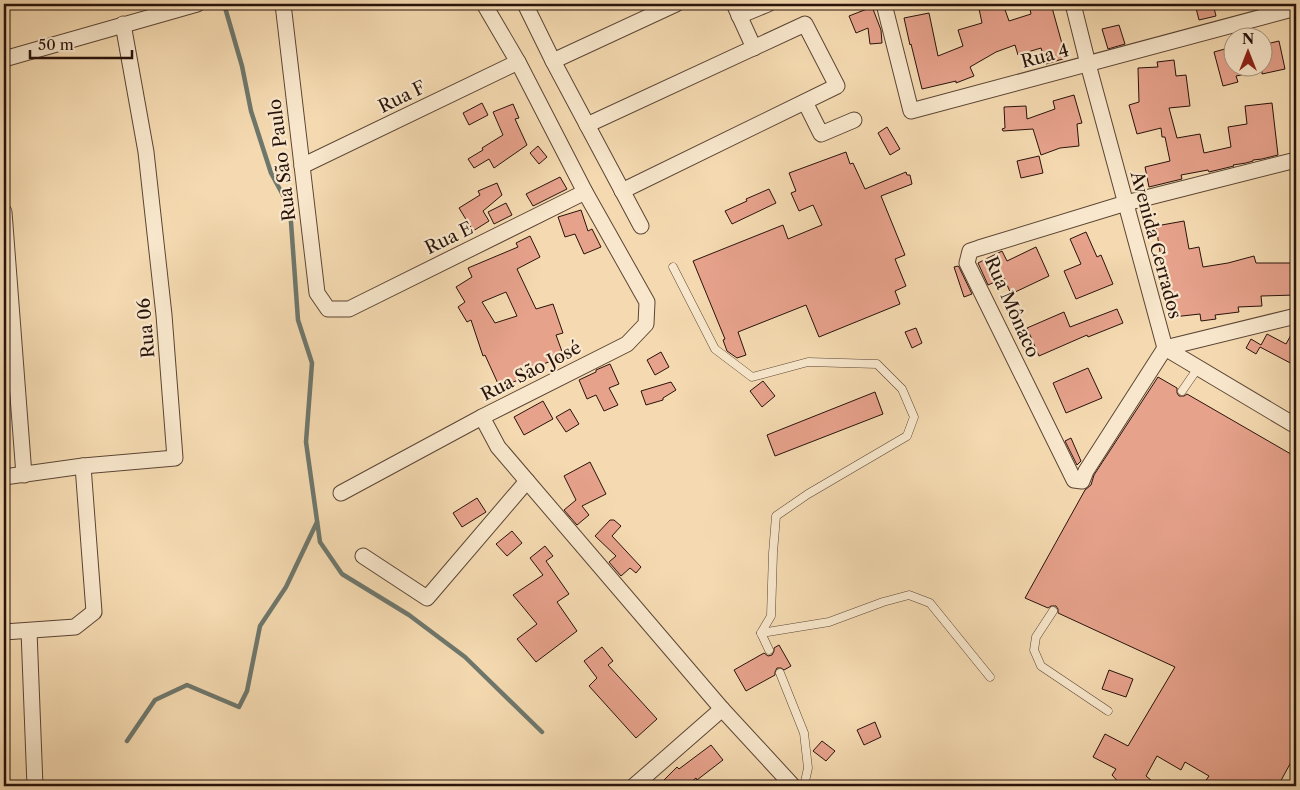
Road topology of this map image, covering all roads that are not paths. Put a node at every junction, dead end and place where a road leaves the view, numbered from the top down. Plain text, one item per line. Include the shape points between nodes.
1 (193, 4) edge
2 (282, 4) edge
3 (484, 4) edge
4 (525, 4) edge
5 (676, 4) edge
6 (768, 4) edge
7 (884, 4) edge
8 (1073, 4) edge
9 (1296, 8) edge
10 (737, 10) edge
11 (123, 24) junction
12 (754, 48) junction
13 (4, 59) edge
14 (553, 61) junction
15 (518, 62) junction
16 (1088, 64) junction
17 (805, 102) junction
18 (854, 120) dead end
19 (587, 125) junction
20 (1296, 160) edge
21 (302, 166) junction
22 (622, 191) junction
23 (585, 192) junction
24 (1126, 203) junction
25 (4, 212) edge
26 (641, 226) dead end
27 (673, 267) dead end
28 (328, 309) joint
29 (1296, 316) edge
30 (1165, 348) junction
31 (1198, 368) junction
32 (1182, 391) dead end
33 (482, 416) junction
34 (1296, 426) edge
35 (83, 466) junction
36 (24, 475) junction
37 (4, 478) edge
38 (527, 481) junction
39 (341, 494) dead end
40 (363, 556) dead end
41 (1054, 611) dead end
42 (29, 631) junction
43 (4, 632) edge
44 (761, 633) junction
45 (769, 650) dead end
46 (780, 672) dead end
47 (990, 677) dead end
48 (722, 709) junction
49 (1108, 711) dead end
50 (35, 786) edge
51 (634, 786) edge
52 (793, 786) edge
53 (804, 786) edge

1 - 11 street
2 - 21 street, Rua São Paulo
3 - 15 street, Rua São José
4 - 14 street
5 - 14 street
6 - 10 street
7 - 16 street, Rua 4 via 912,111
8 - 16 street, Avenida Cerrados
9 - 16 street, Rua 4
10 - 12 street
11 - 13 street
11 - 35 street, Rua 06 via 146,152 164,315 175,458
12 - 17 street via 805,24 837,86
12 - 19 street
14 - 19 street
15 - 21 street, Rua F
15 - 23 street, Rua São José
16 - 24 street, Avenida Cerrados
17 - 18 street via 820,134
17 - 22 street
19 - 22 street
20 - 24 street, Rua Mônaco
21 - 28 street, Rua São Paulo via 318,292
22 - 26 street
23 - 28 street, Rua E via 348,309
23 - 33 street, Rua São José via 647,302 646,324 627,344
24 - 30 street, Avenida Cerrados
24 - 30 street, Rua Mônaco via 979,248 970,252 967,263 1074,480 1082,481
25 - 36 street
27 - 44 lane via 715,349 752,377 808,362 877,364 902,389 914,417 907,436 776,516 771,616
29 - 30 street
30 - 31 street
31 - 32 lane
31 - 34 street
33 - 38 street, Rua São José via 498,446
33 - 39 street
35 - 36 street, Rua 06
35 - 42 street via 94,612 75,627
36 - 37 street, Rua 06
38 - 40 street via 427,598
38 - 48 street, Rua São José
41 - 49 lane via 1036,637 1034,650 1041,666
42 - 43 street
42 - 50 street
44 - 45 lane
44 - 47 lane via 829,622 909,595 930,603
46 - 53 lane via 804,732 808,768
48 - 51 street
48 - 52 street, Rua São José

